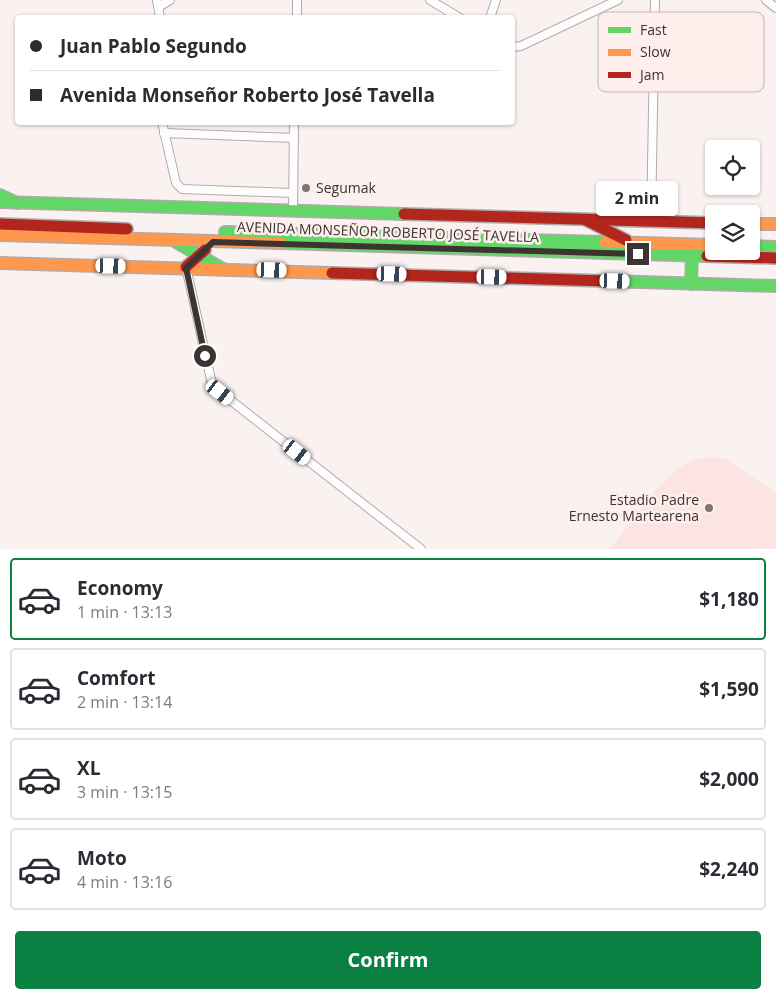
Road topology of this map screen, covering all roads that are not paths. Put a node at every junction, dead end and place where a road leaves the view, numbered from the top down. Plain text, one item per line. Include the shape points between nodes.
1 (170, 0) edge
2 (297, 0) edge
3 (430, 0) edge
4 (496, 0) edge
5 (618, 0) edge
6 (766, 0) edge
7 (158, 4) edge
8 (776, 8) edge
9 (297, 15) edge
10 (455, 15) edge
11 (491, 15) edge
12 (515, 47) edge
13 (653, 92) edge
14 (163, 125) edge
15 (294, 125) edge
16 (164, 133) junction
17 (294, 138) junction
18 (293, 193) junction
19 (0, 195) edge
20 (0, 202) edge
21 (17, 203) junction
22 (293, 211) junction
23 (586, 220) junction
24 (651, 221) junction
25 (705, 223) edge
26 (0, 224) edge
27 (760, 224) edge
28 (776, 224) edge
29 (0, 235) edge
30 (172, 240) junction
31 (213, 242) junction
32 (629, 242) junction
33 (705, 245) edge
34 (760, 246) edge
35 (776, 247) edge
36 (199, 255) junction
37 (692, 256) junction
38 (776, 258) edge
39 (0, 263) edge
40 (186, 268) junction
41 (223, 269) junction
42 (691, 284) junction
43 (776, 286) edge
44 (421, 549) edge

1 - 7 street
2 - 9 street
3 - 10 street
4 - 11 street
5 - 12 street
6 - 8 street
13 - 24 street
14 - 16 street
15 - 17 street
16 - 17 street
16 - 18 street via 176,183 182,189
17 - 18 street
18 - 22 street
19 - 21 main road
20 - 21 main road
21 - 22 main road
22 - 23 main road
23 - 24 main road
23 - 32 main road
24 - 25 main road
26 - 32 main road, AVENIDA MONSEÑOR ROBERTO JOSÉ TAVELLA
27 - 28 main road
29 - 30 main road, AVENIDA MONSEÑOR ROBERTO JOSÉ TAVELLA
30 - 31 main road, AVENIDA MONSEÑOR ROBERTO JOSÉ TAVELLA
30 - 36 main road
31 - 36 main road
31 - 37 main road, AVENIDA MONSEÑOR ROBERTO JOSÉ TAVELLA
32 - 33 main road, AVENIDA MONSEÑOR ROBERTO JOSÉ TAVELLA
34 - 35 main road
36 - 40 main road
36 - 41 main road
37 - 38 main road, AVENIDA MONSEÑOR ROBERTO JOSÉ TAVELLA
37 - 42 main road
39 - 40 main road
40 - 41 main road
40 - 44 street via 212,384
41 - 42 main road
42 - 43 main road

